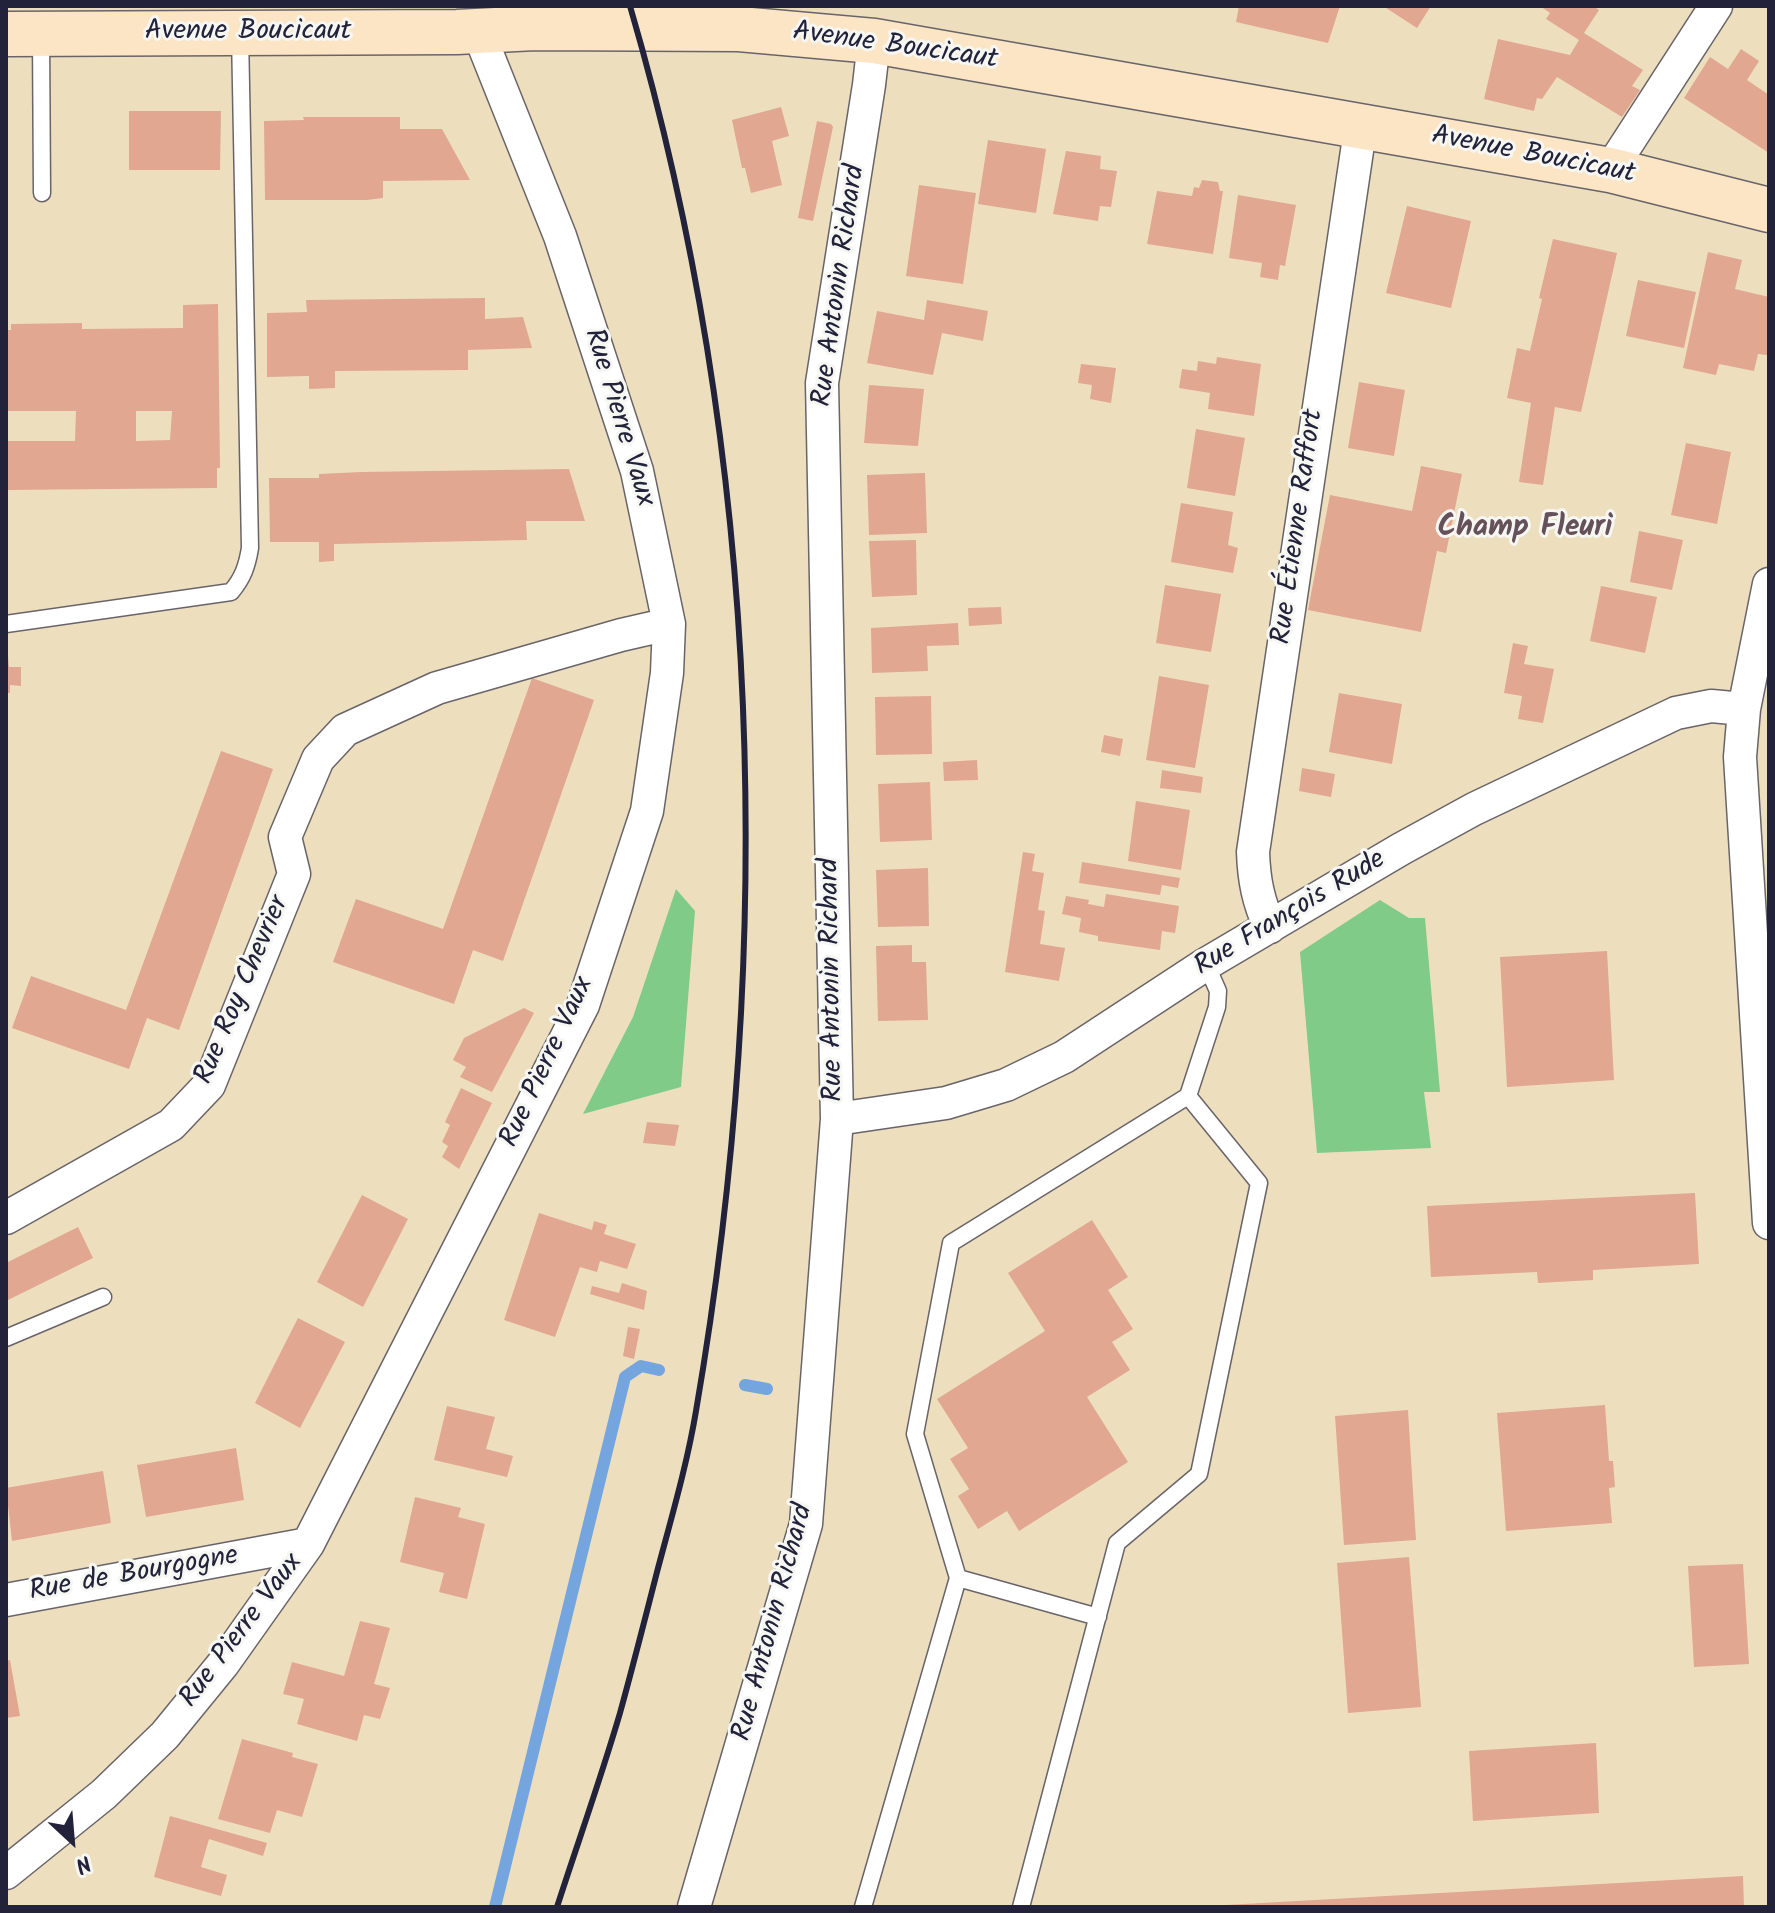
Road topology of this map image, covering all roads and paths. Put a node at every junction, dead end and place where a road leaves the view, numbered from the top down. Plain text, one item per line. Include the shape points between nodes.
1 (1716, 6) edge
2 (740, 18) edge
3 (478, 31) junction
4 (240, 32) junction
5 (24, 34) edge
6 (874, 41) junction
7 (1361, 124) junction
8 (1610, 170) junction
9 (42, 193) dead end
10 (1769, 210) edge
11 (1769, 584) edge
12 (6, 624) edge
13 (669, 624) junction
14 (1761, 664) edge
15 (1744, 709) junction
16 (1270, 927) junction
17 (1206, 964) junction
18 (1188, 1096) junction
19 (837, 1119) junction
20 (1768, 1184) edge
21 (6, 1218) edge
22 (1769, 1223) edge
23 (103, 1297) dead end
24 (6, 1338) edge
25 (308, 1544) junction
26 (958, 1578) junction
27 (6, 1600) edge
28 (1098, 1617) junction
29 (6, 1873) edge
30 (694, 1907) edge
31 (863, 1907) edge
32 (1021, 1907) edge

1 - 8 street
2 - 3 main road, Avenue Boucicaut
2 - 6 main road, Avenue Boucicaut
3 - 4 main road, Avenue Boucicaut
3 - 13 street, Rue Pierre Vaux via 560,236 637,471
4 - 5 main road, Avenue Boucicaut
4 - 12 lane via 247,566 231,592
5 - 9 lane
6 - 7 main road, Avenue Boucicaut
6 - 19 street, Rue Antonin Richard via 822,383
7 - 8 main road, Avenue Boucicaut
7 - 16 street, Rue Étienne Raffort via 1253,852 1259,902
8 - 10 main road, Avenue Boucicaut
11 - 14 street
13 - 21 street, Rue Roy Chevrier via 437,688 345,730 318,759 285,837 294,874 209,1085 171,1125
13 - 25 street, Rue Pierre Vaux via 647,811 583,1005
14 - 15 street
15 - 16 street, Rue François Rude via 1711,706 1676,713 1474,809
15 - 20 street via 1740,757
16 - 17 street, Rue François Rude
17 - 18 lane via 1214,979 1217,1007
17 - 19 street, Rue François Rude via 1064,1057 1006,1085 946,1103
18 - 26 lane via 951,1243 915,1434
18 - 28 lane via 1259,1183 1199,1474 1117,1543
19 - 30 street, Rue Antonin Richard via 806,1524
20 - 22 street
23 - 24 lane
25 - 27 street, Rue de Bourgogne
25 - 29 street, Rue Pierre Vaux via 165,1735 104,1794
26 - 28 lane
26 - 31 lane
28 - 32 lane

